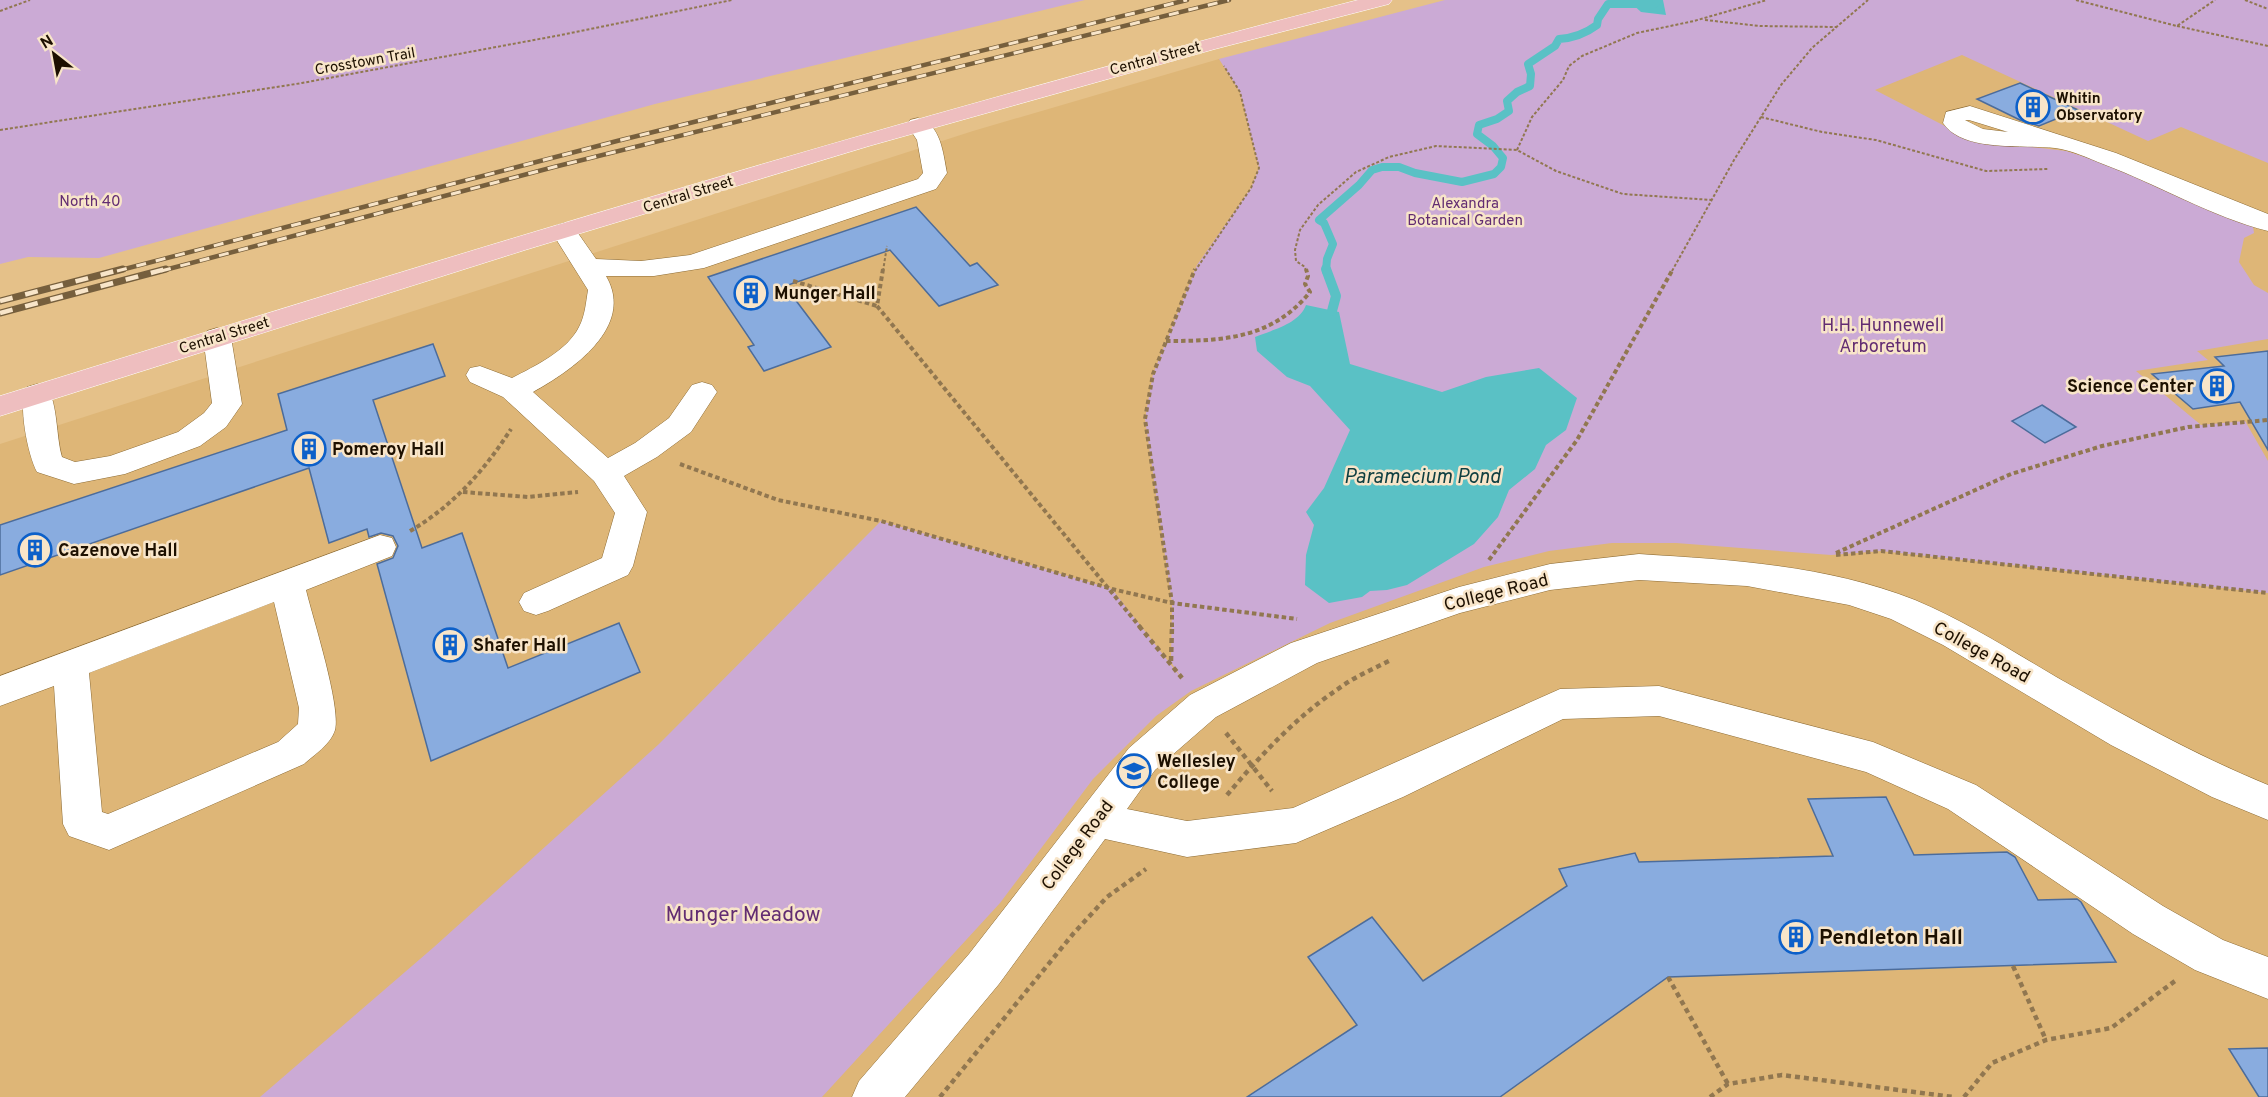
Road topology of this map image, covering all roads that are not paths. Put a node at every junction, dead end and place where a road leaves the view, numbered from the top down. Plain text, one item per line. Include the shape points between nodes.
1 (1382, 0) edge
2 (918, 125) junction
3 (2055, 141) dead end
4 (2268, 223) edge
5 (564, 231) junction
6 (587, 266) junction
7 (217, 337) junction
8 (480, 375) dead end
9 (702, 392) dead end
10 (37, 394) junction
11 (520, 396) junction
12 (0, 406) edge
13 (609, 479) junction
14 (380, 547) road end
15 (287, 584) junction
16 (536, 602) dead end
17 (70, 666) junction
18 (0, 691) edge
19 (2268, 803) edge
20 (1096, 820) junction
21 (2268, 978) edge
22 (875, 1097) edge

1 - 2 main road, Central Street via 1145,60
2 - 5 main road, Central Street
2 - 6 lane via 929,140 935,173 927,184 694,262 645,270 614,271
3 - 4 lane via 2153,175
5 - 6 lane
5 - 7 main road, Central Street
6 - 11 lane via 601,290 593,328 573,352 540,375
7 - 10 main road, Central Street
7 - 10 lane via 227,404 215,420 189,439 114,466 75,473 48,464
8 - 11 lane
9 - 13 lane via 680,426
10 - 12 main road, Central Street
11 - 13 lane
13 - 16 lane via 631,512 616,566
14 - 15 lane
15 - 17 lane
15 - 17 lane via 317,708 316,730 291,753 109,832 84,824
17 - 18 lane
19 - 20 lane, College Road via 2124,734 1955,635 1903,610 1852,592 1747,573 1639,567 1550,577 1459,600 1304,653 1203,706 1142,759
20 - 21 lane via 1187,839 1296,825 1560,704 1659,701 1873,758 1962,797 2148,920 2210,956
20 - 22 lane, College Road via 984,969

